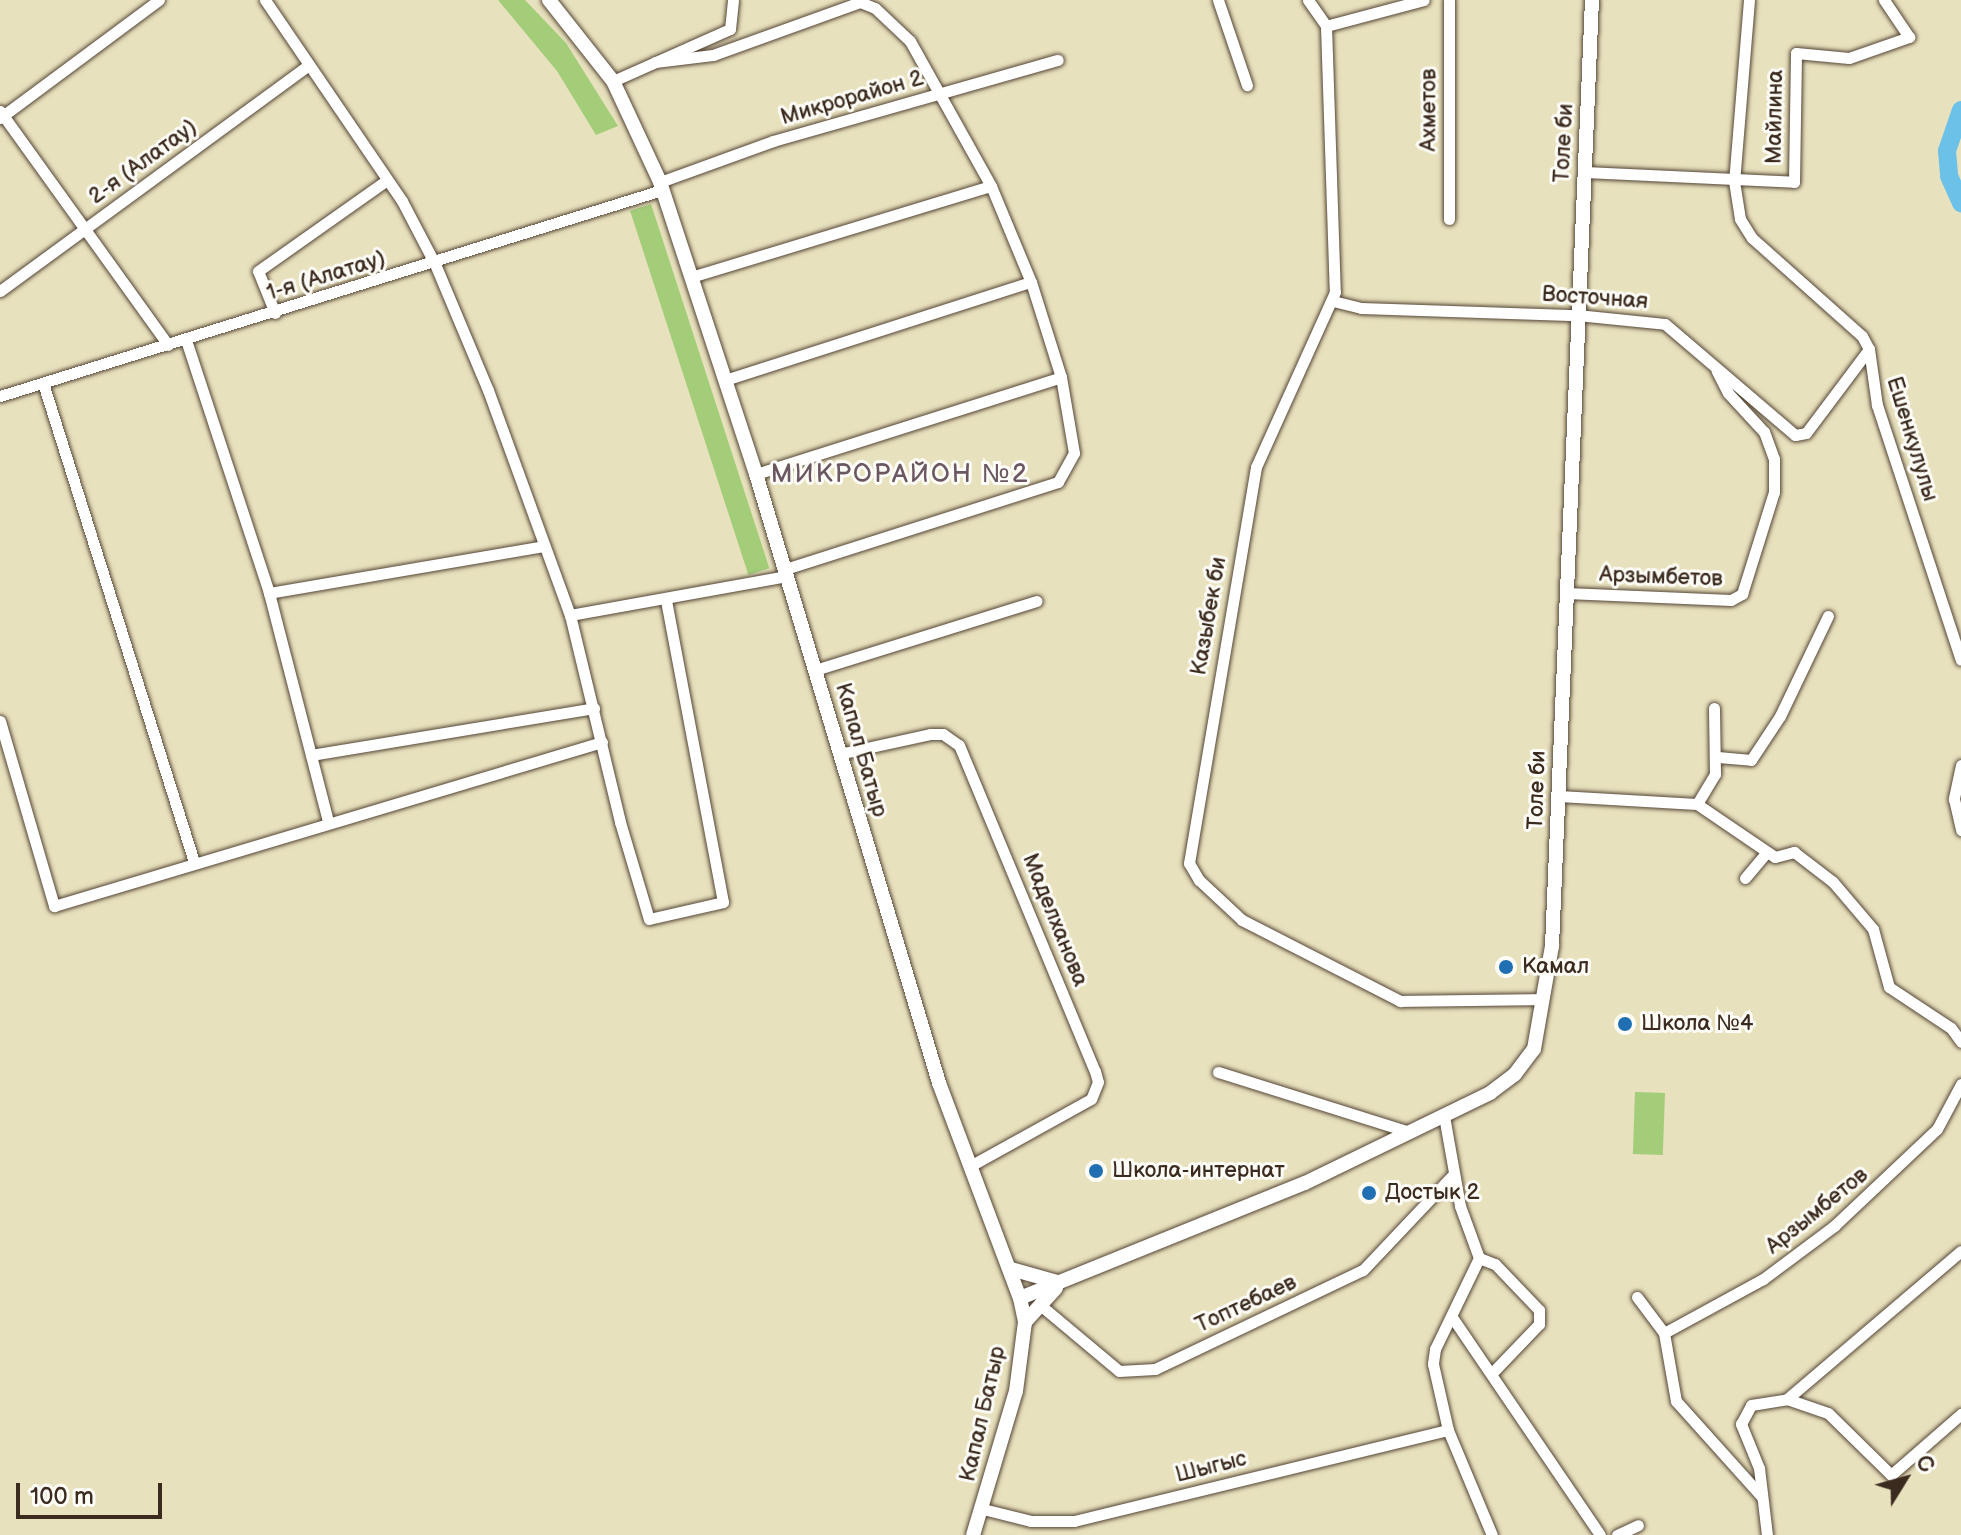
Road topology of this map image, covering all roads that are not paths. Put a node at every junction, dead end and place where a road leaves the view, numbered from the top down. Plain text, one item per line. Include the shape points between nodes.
1 (159, 0) edge
2 (265, 0) edge
3 (549, 0) edge
4 (1218, 0) edge
5 (1308, 0) edge
6 (1424, 0) edge
7 (1449, 0) edge
8 (1592, 0) edge
9 (1749, 0) edge
10 (1884, 0) edge
11 (736, 4) edge
12 (1326, 26) junction
13 (1058, 60) dead end
14 (655, 62) junction
15 (309, 65) junction
16 (613, 81) junction
17 (1247, 85) dead end
18 (937, 94) junction
19 (1, 115) edge
20 (1585, 172) junction
21 (387, 180) junction
22 (1734, 181) junction
23 (661, 186) junction
24 (991, 186) junction
25 (1449, 219) dead end
26 (85, 229) junction
27 (435, 264) junction
28 (691, 277) junction
29 (1031, 282) junction
30 (0, 291) edge
31 (1333, 301) junction
32 (275, 313) junction
33 (1577, 315) junction
34 (186, 340) junction
35 (168, 345) junction
36 (1869, 349) junction
37 (1715, 367) junction
38 (1061, 377) junction
39 (725, 380) junction
40 (43, 383) junction
41 (0, 396) edge
42 (756, 474) junction
43 (544, 546) junction
44 (785, 572) junction
45 (269, 593) junction
46 (1566, 593) junction
47 (666, 599) junction
48 (1037, 601) dead end
49 (570, 615) junction
50 (1828, 616) dead end
51 (1961, 660) edge
52 (815, 670) junction
53 (594, 708) junction
54 (1714, 708) dead end
55 (0, 721) edge
56 (602, 742) junction
57 (839, 754) junction
58 (311, 755) junction
59 (1718, 757) junction
60 (1961, 765) edge
61 (1559, 796) junction
62 (1697, 804) junction
63 (328, 821) junction
64 (1961, 830) edge
65 (1767, 852) junction
66 (194, 862) junction
67 (1745, 878) dead end
68 (1543, 999) junction
69 (1961, 1042) edge
70 (1218, 1072) dead end
71 (1961, 1084) edge
72 (1444, 1116) junction
73 (1410, 1132) junction
74 (970, 1166) junction
75 (1452, 1176) junction
76 (1961, 1251) edge
77 (1479, 1258) junction
78 (1011, 1269) junction
79 (1062, 1282) junction
80 (1637, 1297) dead end
81 (1020, 1298) junction
82 (1039, 1304) junction
83 (1452, 1317) junction
84 (1025, 1322) junction
85 (1664, 1333) junction
86 (1493, 1372) junction
87 (1787, 1399) junction
88 (1961, 1414) edge
89 (1448, 1430) junction
90 (1762, 1497) junction
91 (983, 1509) junction
92 (1638, 1525) dead end
93 (973, 1535) edge
94 (1492, 1535) edge
95 (1600, 1535) edge
96 (1617, 1535) edge
97 (1767, 1535) edge

1 - 19 street
2 - 15 street
3 - 16 main road, Капал Батыр
4 - 17 street
5 - 12 street
6 - 12 street
7 - 25 street, Ахметов
8 - 20 main road, Толе би
9 - 22 street
10 - 22 street, Майлина via 1909,37 1849,58 1796,53 1794,182
11 - 14 street via 730,29
12 - 31 street, Казыбек би
13 - 18 street, Микрорайон 2
14 - 16 street
14 - 18 street via 713,55 860,2 875,8 910,41
15 - 21 street
15 - 26 street, 2-я (Алатау)
16 - 23 main road, Капал Батыр
18 - 23 street, Микрорайон 2 via 773,141
18 - 24 street
19 - 26 street
20 - 22 street, Майлина
20 - 33 main road, Толе би
21 - 27 street
21 - 32 street via 258,271
22 - 36 street via 1740,219 1752,238 1862,336
23 - 27 street, 1-я (Алатау)
23 - 28 main road, Капал Батыр
24 - 28 street
24 - 29 street
26 - 30 street, 2-я (Алатау)
26 - 35 street
27 - 32 street, 1-я (Алатау)
27 - 43 street
28 - 39 main road, Капал Батыр
29 - 38 street
29 - 39 street
31 - 33 street, Восточная via 1361,308
31 - 68 street, Казыбек би via 1256,467 1189,863 1199,880 1242,920 1389,997
32 - 34 street, 1-я (Алатау)
33 - 37 street, Восточная via 1665,324
33 - 46 main road, Толе би
34 - 35 street, 1-я (Алатау)
34 - 45 street
35 - 40 street, 1-я (Алатау)
36 - 37 street, Восточная via 1806,433 1795,435
36 - 51 street, Ешенкулулы via 1877,405
37 - 46 street, Арзымбетов via 1728,393 1764,432 1774,459 1774,492 1742,594 1731,600
38 - 42 street
38 - 44 street via 1074,453 1058,482
39 - 42 main road, Капал Батыр
40 - 41 street, 1-я (Алатау)
40 - 66 street
42 - 44 main road, Капал Батыр
43 - 45 street
43 - 49 street
44 - 47 street
44 - 52 main road, Капал Батыр
45 - 58 street
46 - 61 main road, Толе би
47 - 49 street
47 - 56 street via 723,902 649,919
48 - 52 street
49 - 53 street
50 - 59 street via 1780,716 1751,760
52 - 57 main road, Капал Батыр
53 - 56 street
53 - 58 street
54 - 59 street via 1711,742
55 - 66 street via 54,906
56 - 63 street
57 - 74 main road, Капал Батыр via 889,925
57 - 74 street, Маделханова via 930,734 943,734 959,745 1095,1071 1098,1082 1091,1099
58 - 63 street
59 - 62 street via 1715,774
60 - 64 street via 1954,799
61 - 62 street
61 - 68 main road, Толе би via 1552,946
62 - 65 street
63 - 66 street
65 - 67 street
65 - 69 street via 1775,857 1794,852 1833,882 1873,929 1889,987 1951,1028
68 - 72 main road, Толе би via 1534,1049 1515,1074
70 - 73 street
71 - 85 street, Арзымбетов via 1937,1129 1834,1226 1763,1279
72 - 73 main road, Толе би
72 - 75 street
73 - 79 main road, Толе би via 1279,1194
74 - 78 main road, Капал Батыр
75 - 77 street
75 - 82 street, Топтебаев via 1363,1270 1155,1369 1119,1371
76 - 87 street
77 - 83 street
77 - 86 street via 1495,1264 1539,1310 1539,1324
78 - 79 main road
78 - 81 main road, Капал Батыр
79 - 81 main road, Толе би
79 - 82 main road
80 - 85 street
81 - 84 main road, Капал Батыр
82 - 84 main road
83 - 86 street
83 - 89 street via 1433,1364
84 - 91 main road, Капал Батыр via 1016,1391
85 - 90 street via 1676,1401
86 - 95 street
87 - 88 street via 1828,1413 1891,1475
87 - 90 street via 1760,1401 1743,1413
89 - 91 street, Шыгыс via 1074,1521 1031,1521
89 - 94 street
90 - 97 street
91 - 93 main road, Капал Батыр
92 - 96 street

